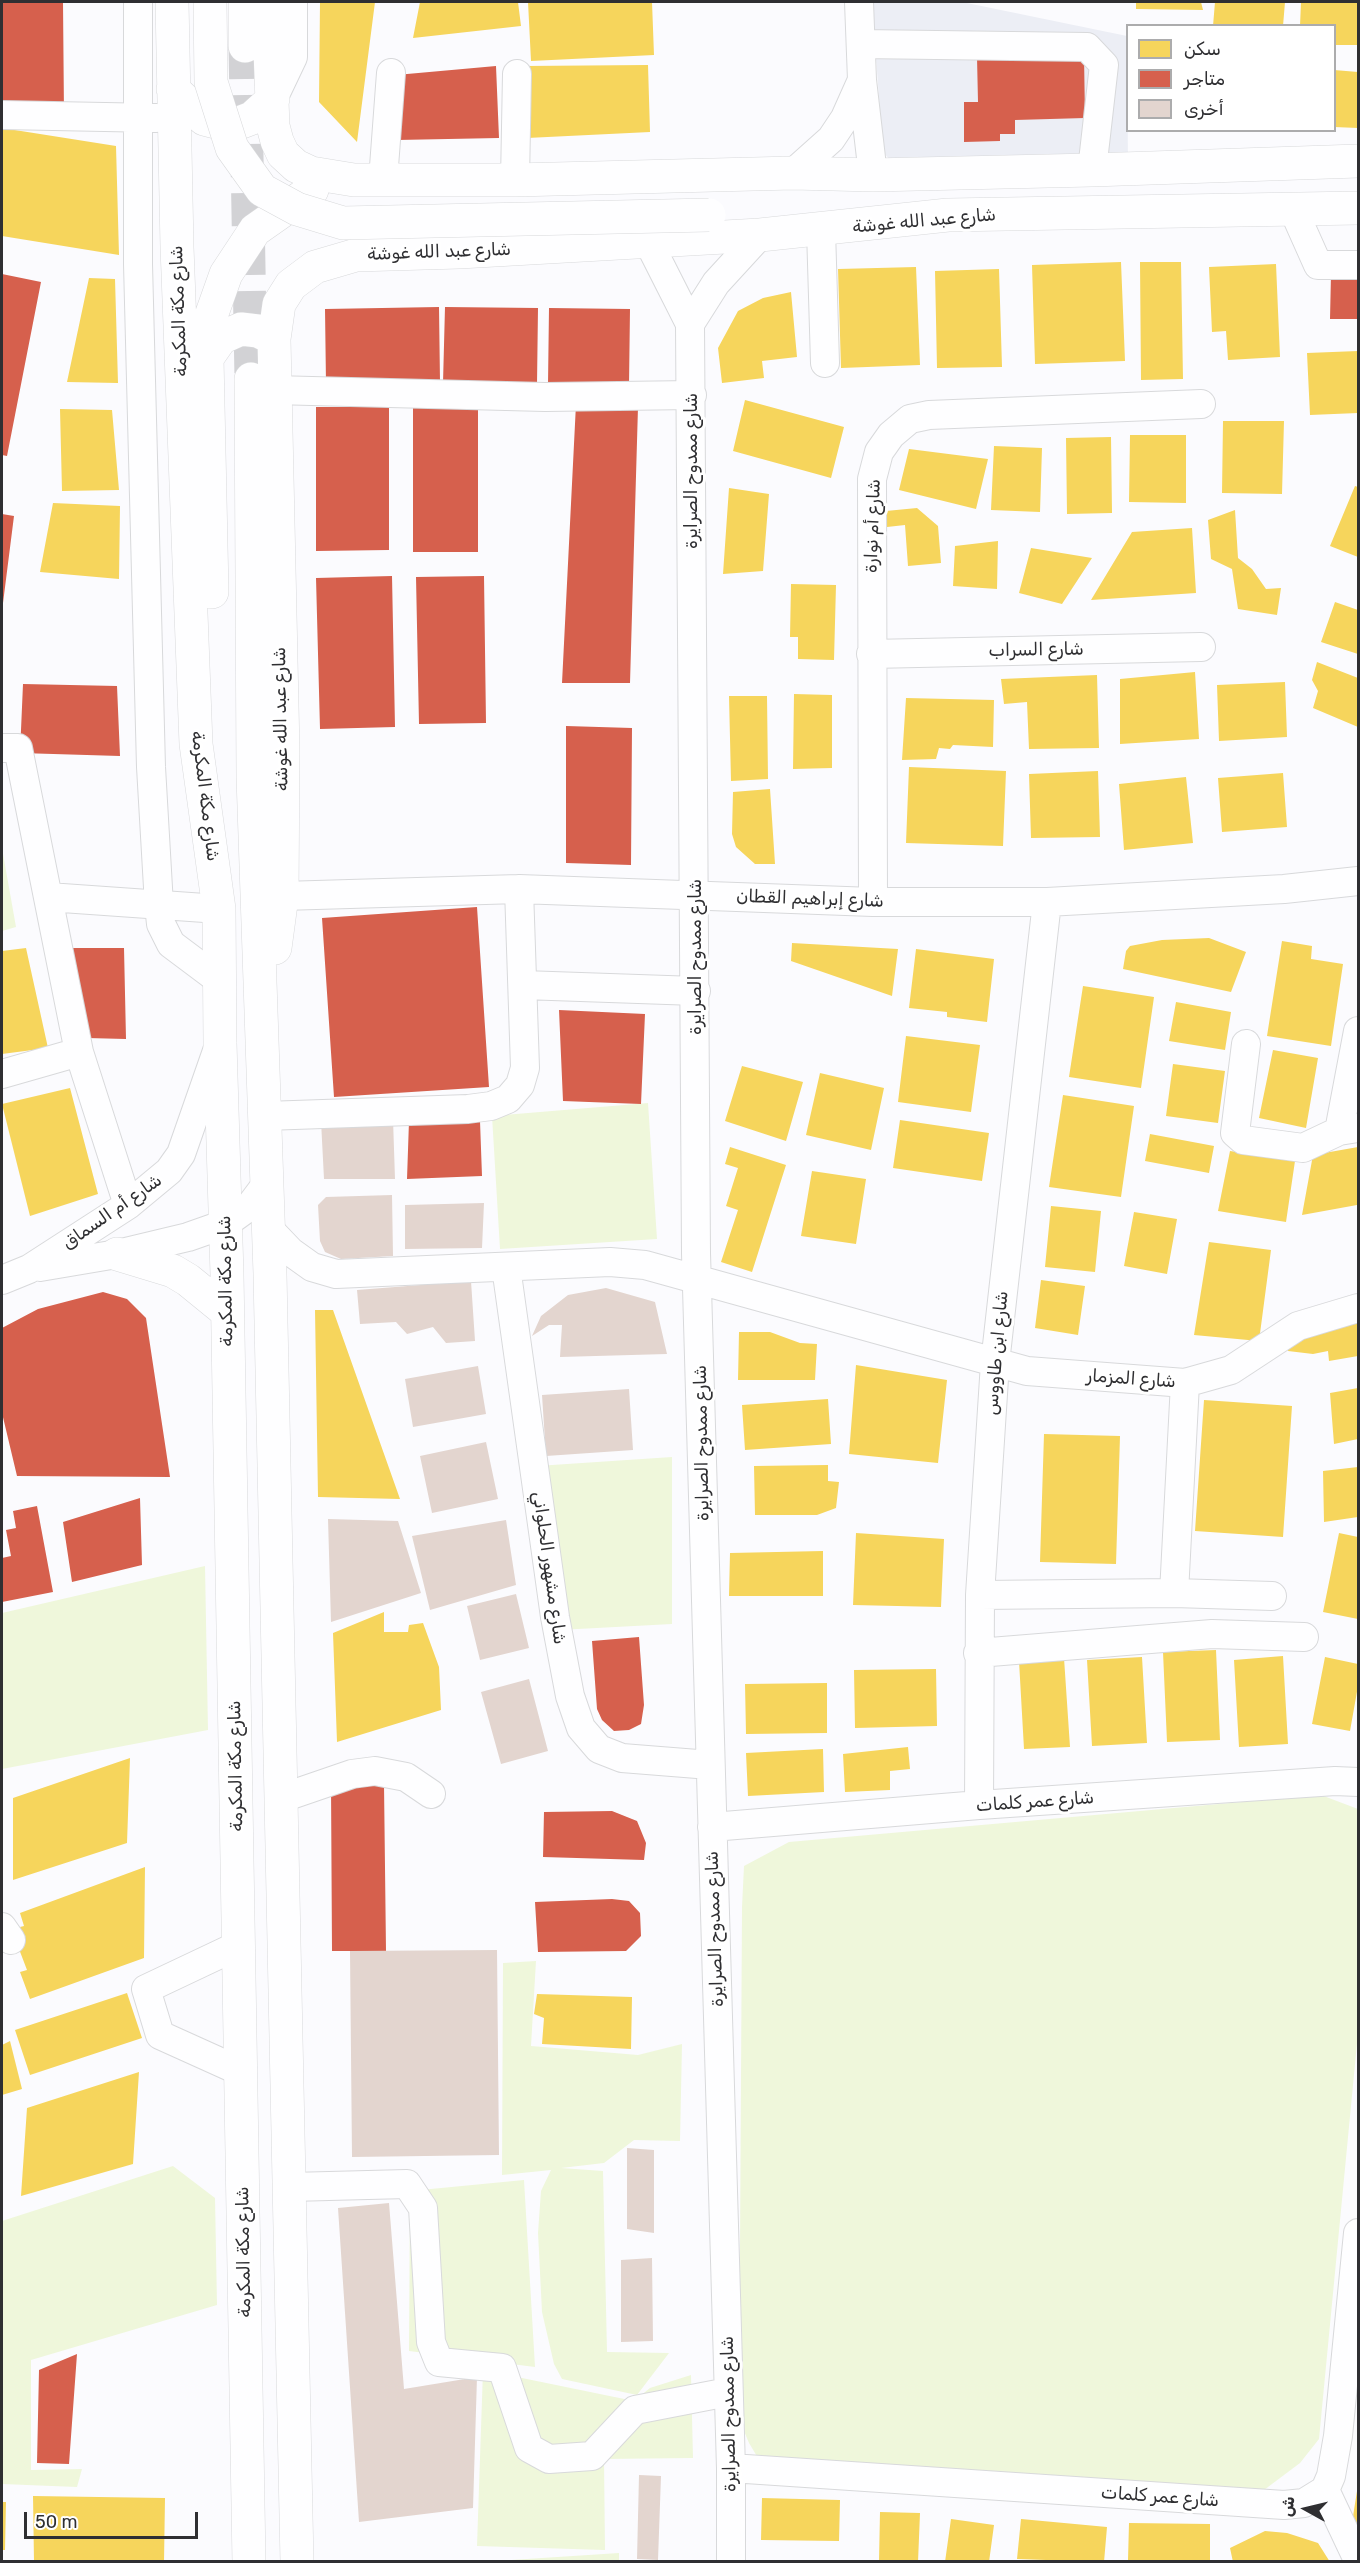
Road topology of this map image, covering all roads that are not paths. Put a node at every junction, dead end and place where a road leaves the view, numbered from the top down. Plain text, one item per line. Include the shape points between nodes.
1 (138, 2) edge
2 (172, 2) edge
3 (210, 2) edge
4 (245, 2) edge
5 (268, 2) edge
6 (293, 2) edge
7 (859, 2) edge
8 (861, 44) junction
9 (245, 46) tunnel mouth
10 (391, 73) dead end
11 (517, 74) dead end
12 (862, 80) junction
13 (273, 99) junction
14 (173, 104) junction
15 (2, 115) edge
16 (137, 117) junction
17 (1359, 161) edge
18 (1092, 170) junction
19 (793, 173) junction
20 (873, 175) junction
21 (368, 180) junction
22 (450, 180) junction
23 (515, 180) junction
24 (1359, 208) edge
25 (1293, 209) junction
26 (948, 216) junction
27 (821, 230) junction
28 (760, 235) junction
29 (648, 241) junction
30 (459, 252) junction
31 (1359, 265) edge
32 (690, 324) junction
33 (274, 339) junction
34 (207, 358) junction
35 (825, 363) dead end
36 (262, 385) junction
37 (692, 395) junction
38 (1201, 404) dead end
39 (145, 492) junction
40 (186, 492) junction
41 (1201, 646) dead end
42 (871, 654) junction
43 (2, 748) edge
44 (1352, 884) edge
45 (519, 889) junction
46 (695, 895) junction
47 (282, 896) junction
48 (48, 897) junction
49 (873, 902) junction
50 (1047, 902) junction
51 (159, 905) junction
52 (219, 907) junction
53 (219, 980) junction
54 (523, 985) junction
55 (696, 991) junction
56 (1359, 1031) edge
57 (220, 1043) junction
58 (1246, 1044) dead end
59 (263, 1045) junction
60 (79, 1052) junction
61 (2, 1074) edge
62 (265, 1116) junction
63 (1349, 1130) edge
64 (268, 1182) junction
65 (128, 1205) junction
66 (225, 1224) junction
67 (269, 1229) junction
68 (117, 1254) junction
69 (506, 1268) junction
70 (29, 1269) junction
71 (698, 1278) junction
72 (2, 1280) edge
73 (1359, 1308) edge
74 (226, 1311) junction
75 (994, 1363) junction
76 (1185, 1383) junction
77 (1174, 1593) junction
78 (980, 1595) junction
79 (1272, 1596) dead end
80 (1304, 1637) dead end
81 (978, 1653) junction
82 (710, 1765) junction
83 (1359, 1782) edge
84 (431, 1794) dead end
85 (282, 1798) junction
86 (979, 1805) junction
87 (712, 1827) junction
88 (239, 1945) junction
89 (242, 2072) junction
90 (290, 2187) junction
91 (1359, 2233) edge
92 (728, 2392) junction
93 (1348, 2437) edge
94 (731, 2468) junction
95 (1325, 2490) junction
96 (1355, 2545) edge
97 (249, 2562) edge
98 (297, 2562) edge
99 (731, 2562) edge

1 - 16 street
2 - 14 main road, شارع مكة المكرمة
3 - 26 main road, bridge via 211,82 232,148 262,190 297,209 343,224 709,215
4 - 9 main road
5 - 13 main road
6 - 13 street via 293,57
7 - 8 street
8 - 12 street
8 - 18 street via 1087,47 1104,65
10 - 21 street
11 - 23 street
12 - 19 street via 831,140
12 - 20 street
13 - 14 main road via 252,118 231,126 204,119
13 - 21 main road via 273,126 283,154 296,166 311,173
14 - 16 street
14 - 40 main road, شارع مكة المكرمة
15 - 16 street
16 - 39 street
17 - 18 main road
18 - 20 main road
19 - 20 main road
19 - 23 main road
21 - 22 main road
21 - 34 main road via 308,191 255,230 226,274 210,319
22 - 23 main road
22 - 30 main road via 434,199 429,217 437,236
24 - 25 main road, شارع عبد الله غوشة
25 - 26 main road, شارع عبد الله غوشة
25 - 31 street via 1318,265
26 - 27 main road, شارع عبد الله غوشة
27 - 28 main road, شارع عبد الله غوشة
27 - 35 street
28 - 29 main road, شارع عبد الله غوشة
28 - 32 street via 716,283
29 - 30 main road, شارع عبد الله غوشة
29 - 32 street, شارع ممدوح الصرايرة
30 - 33 main road, شارع عبد الله غوشة via 356,255 315,267 291,285 279,304
32 - 37 street, شارع ممدوح الصرايرة
33 - 34 main road via 258,331 241,329 221,338
33 - 36 main road, شارع عبد الله غوشة
34 - 52 main road
36 - 37 street via 546,396
36 - 47 main road, شارع عبد الله غوشة via 283,751
36 - 59 main road via 253,777
37 - 46 street, شارع ممدوح الصرايرة
38 - 42 street, شارع أم نوارة via 929,415 910,419 879,452 872,479
39 - 40 street
39 - 51 street via 151,766
40 - 52 main road, شارع مكة المكرمة via 196,744
41 - 42 street, شارع السراب
42 - 49 street, شارع أم نوارة
43 - 48 street via 18,748
44 - 50 street, شارع إبراهيم القطان
45 - 46 street, شارع إبراهيم القطان
45 - 47 street, شارع إبراهيم القطان
45 - 54 street
46 - 49 street, شارع إبراهيم القطان
46 - 55 street, شارع ممدوح الصرايرة
47 - 59 main road, شارع عبد الله غوشة
48 - 51 street
48 - 60 street
49 - 50 street, شارع إبراهيم القطان
50 - 75 street, شارع ابن طاووس
51 - 52 street
51 - 53 street via 161,924 171,944
52 - 53 main road, شارع مكة المكرمة
53 - 57 main road, شارع مكة المكرمة
54 - 55 street
54 - 62 street via 525,1068 520,1085 508,1099 468,1109
55 - 71 street, شارع ممدوح الصرايرة
56 - 63 street
57 - 65 street, شارع أم السماق via 181,1154 169,1171
57 - 66 main road, شارع مكة المكرمة
58 - 63 street via 1235,1133 1243,1140 1303,1148
59 - 62 main road
60 - 61 street
60 - 65 street
62 - 64 main road
64 - 66 street, شارع أم السماق via 250,1206
64 - 67 main road
65 - 70 street, شارع أم السماق
66 - 68 street, شارع أم السماق via 188,1238
66 - 74 main road, شارع مكة المكرمة
67 - 69 street via 312,1267 336,1274
67 - 85 main road
68 - 70 street, شارع أم السماق
68 - 74 main road via 173,1271
69 - 71 street via 610,1262 645,1265
69 - 82 street, شارع مشهور الحلواني via 555,1617 570,1696 581,1728 599,1749 622,1758
70 - 72 street, شارع أم السماق
71 - 75 street, شارع المزمار
71 - 82 street, شارع ممدوح الصرايرة
73 - 76 street, شارع المزمار via 1298,1326 1231,1370
74 - 88 main road, شارع مكة المكرمة
75 - 76 street, شارع المزمار via 1027,1371
75 - 78 street, شارع ابن طاووس
76 - 77 street
77 - 78 street
77 - 79 street
78 - 81 street, شارع ابن طاووس
80 - 81 street via 1212,1634
81 - 86 street, شارع ابن طاووس
82 - 87 street, شارع ممدوح الصرايرة
83 - 86 street, شارع عمر كلمات
84 - 85 street via 406,1777 375,1771 352,1774
85 - 90 main road
86 - 87 street, شارع عمر كلمات
87 - 92 street, شارع ممدوح الصرايرة
88 - 89 main road, شارع مكة المكرمة
88 - 89 street via 146,1989 160,2035
89 - 97 main road, شارع مكة المكرمة
90 - 92 street via 406,2184 423,2208 431,2342 438,2362 502,2368 529,2448 549,2459 592,2456 635,2410
90 - 98 main road
91 - 93 street
92 - 94 street, شارع ممدوح الصرايرة
93 - 95 street
94 - 95 street, شارع عمر كلمات via 1284,2505 1304,2503
94 - 99 street, شارع ممدوح الصرايرة
95 - 96 street

